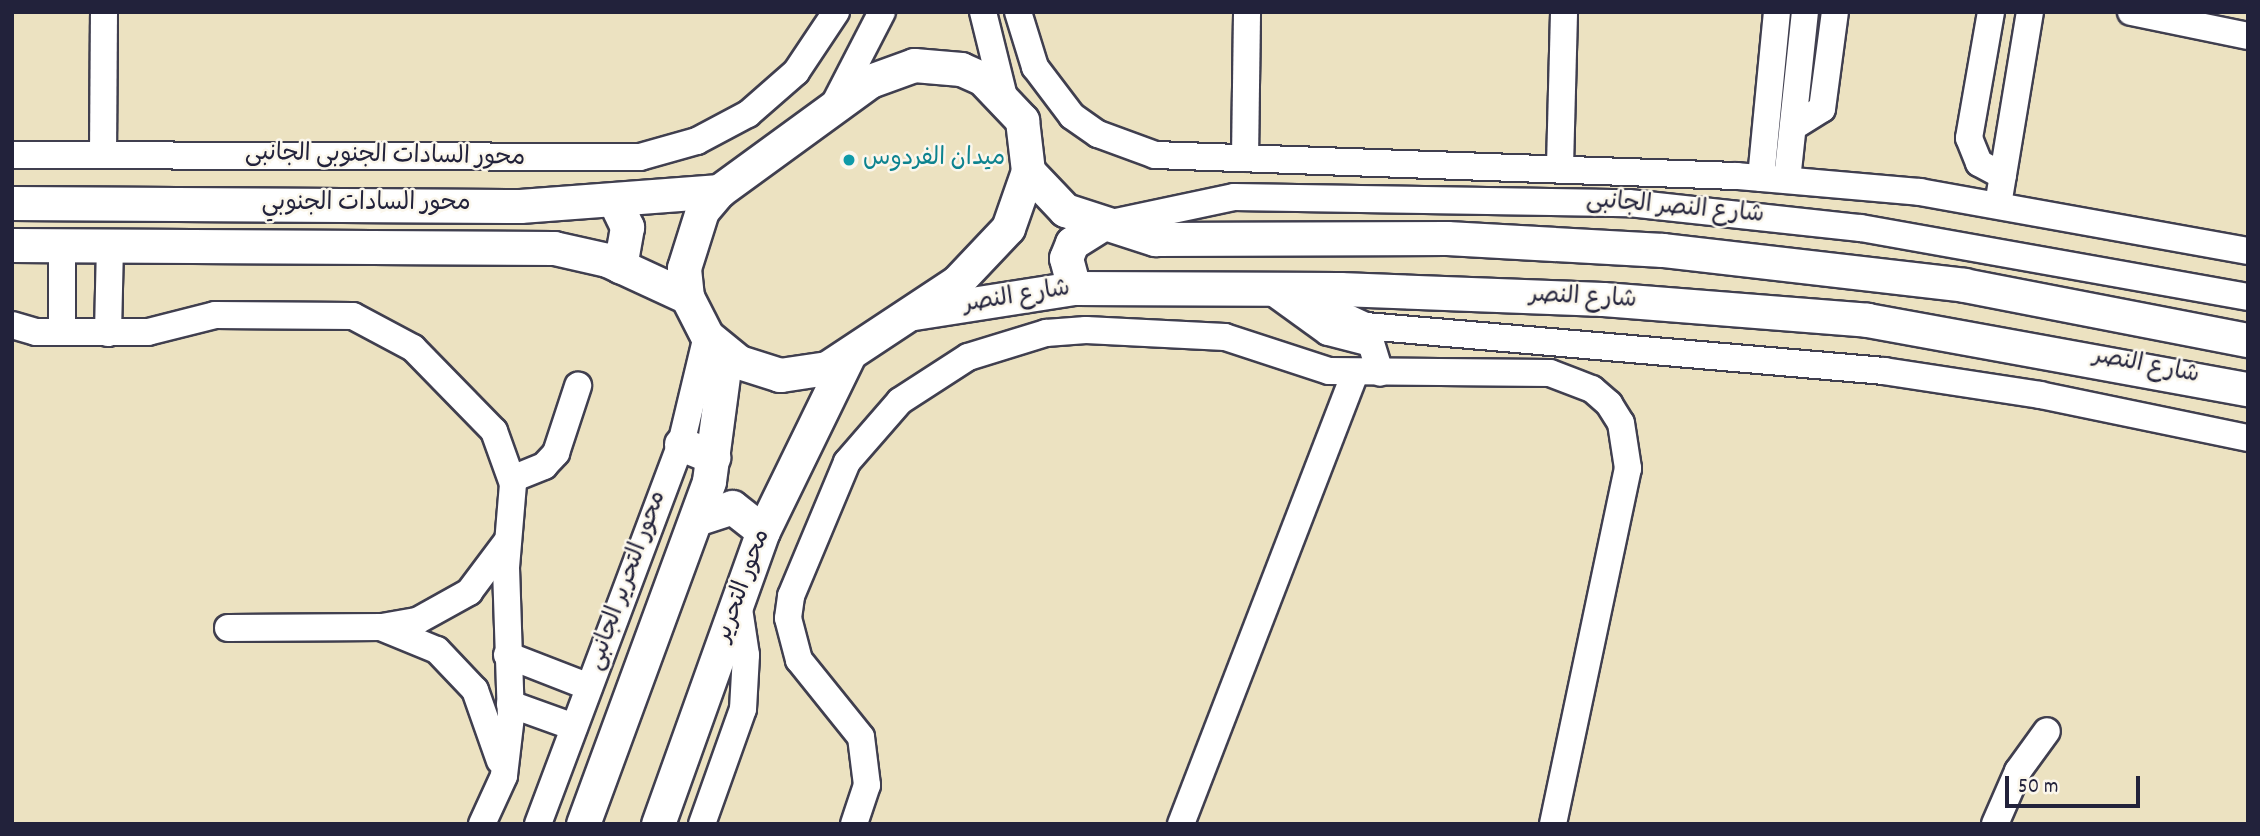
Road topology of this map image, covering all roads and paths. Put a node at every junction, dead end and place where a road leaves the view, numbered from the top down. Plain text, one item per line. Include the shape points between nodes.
1 (104, 12) edge
2 (836, 12) edge
3 (882, 12) edge
4 (983, 12) edge
5 (1018, 12) edge
6 (1247, 12) edge
7 (1564, 12) edge
8 (1777, 12) edge
9 (1805, 12) edge
10 (1835, 12) edge
11 (1991, 12) edge
12 (2030, 12) edge
13 (2131, 12) edge
14 (2248, 36) edge
15 (1771, 72) junction
16 (1798, 74) junction
17 (1003, 93) junction
18 (832, 107) junction
19 (1793, 127) junction
20 (12, 155) edge
21 (103, 155) junction
22 (1245, 158) junction
23 (1560, 166) junction
24 (1028, 171) junction
25 (2003, 176) junction
26 (1761, 178) junction
27 (1787, 180) junction
28 (719, 191) junction
29 (614, 200) junction
30 (12, 203) edge
31 (1998, 205) junction
32 (1099, 226) junction
33 (12, 245) edge
34 (62, 246) junction
35 (110, 246) junction
36 (2248, 251) edge
37 (620, 266) junction
38 (1074, 288) junction
39 (1267, 288) junction
40 (1315, 288) junction
41 (688, 297) junction
42 (2248, 297) edge
43 (914, 313) junction
44 (12, 325) edge
45 (62, 332) junction
46 (108, 333) junction
47 (1452, 333) junction
48 (2248, 340) edge
49 (716, 345) junction
50 (848, 357) junction
51 (1368, 373) junction
52 (1416, 373) junction
53 (578, 386) dead end
54 (2248, 389) edge
55 (2248, 438) edge
56 (681, 444) junction
57 (714, 457) junction
58 (512, 479) junction
59 (696, 519) junction
60 (762, 531) junction
61 (508, 540) junction
62 (459, 600) junction
63 (506, 601) junction
64 (738, 602) junction
65 (382, 627) junction
66 (228, 628) dead end
67 (437, 650) junction
68 (507, 655) junction
69 (589, 687) junction
70 (475, 690) junction
71 (509, 694) junction
72 (574, 727) junction
73 (2048, 731) dead end
74 (504, 776) junction
75 (482, 824) edge
76 (538, 824) edge
77 (583, 824) edge
78 (658, 824) edge
79 (702, 824) edge
80 (854, 824) edge
81 (1181, 824) edge
82 (1553, 824) edge
83 (1995, 824) edge

1 - 21 street
2 - 21 street, محور السادات الجنوبى الجانبى via 796,72 748,114 687,145 611,160
3 - 18 street
4 - 17 street
5 - 22 street via 1051,93 1081,122 1126,147 1155,155
6 - 22 street
7 - 23 street
8 - 15 street
9 - 16 street
10 - 19 street via 1822,110
11 - 25 street via 1969,138 1979,163
12 - 25 street
13 - 14 street
15 - 16 street
15 - 26 street
16 - 19 street
17 - 18 main road via 961,69 914,65 870,81
17 - 24 main road via 1022,120
18 - 28 main road
19 - 27 street
20 - 21 street, محور السادات الجنوبى الجانبى
22 - 23 street
23 - 26 street
24 - 32 main road, شارع النصر via 1046,196
24 - 43 main road via 1021,203 991,251
25 - 31 street
26 - 27 street
27 - 31 street
28 - 29 main road, محور السادات الجنوبي
28 - 41 main road via 689,238
29 - 30 main road, محور السادات الجنوبي via 520,206
29 - 37 main road via 627,227
31 - 36 street
32 - 38 main road via 1084,232 1069,250 1067,274
32 - 42 street, شارع النصر الجانبى via 1234,197 1629,203 1887,232
32 - 48 main road, شارع النصر via 1182,241 1447,238 1770,260 2051,300
33 - 34 main road, محور السادات الجنوبي
34 - 35 main road, محور السادات الجنوبي
34 - 45 street
35 - 37 main road, محور السادات الجنوبي via 545,248
35 - 46 street
37 - 41 main road, محور السادات الجنوبي
38 - 39 main road, شارع النصر
38 - 43 main road, شارع النصر
39 - 40 main road, شارع النصر
39 - 51 street via 1328,332 1371,343
40 - 47 street via 1331,310 1353,323
40 - 54 main road, شارع النصر via 1603,299 1867,320
41 - 49 main road
43 - 50 main road
44 - 45 street
45 - 46 street
46 - 58 street via 148,332 215,315 353,316 422,356 494,431
47 - 52 street via 1418,348
47 - 55 street via 1884,371 2040,395
49 - 50 main road via 780,375 815,371
49 - 56 street, محور التحرير الجانبى
49 - 57 main road
50 - 60 main road, محور التحرير
51 - 52 street
51 - 80 street via 1306,366 1225,337 1086,330 1006,342 959,362 900,401 847,462 788,618 799,660 861,737 867,785
51 - 81 street
52 - 82 street via 1572,378 1609,404 1627,445
53 - 58 street via 556,453 544,466
56 - 57 main road
56 - 69 street, محور التحرير الجانبى
57 - 59 main road
58 - 61 street
59 - 60 main road via 732,508
59 - 77 main road
60 - 64 main road, محور التحرير
61 - 62 street
61 - 63 street
62 - 63 street via 495,593
62 - 65 street
62 - 67 street via 438,619
63 - 68 street
64 - 78 main road, محور التحرير
64 - 79 street via 746,655 743,709
65 - 66 street
65 - 67 street
67 - 70 street
68 - 69 street
68 - 71 street
69 - 72 street, محور التحرير الجانبى
70 - 71 street via 493,696
70 - 74 street
71 - 72 street
71 - 74 street
72 - 76 street, محور التحرير الجانبى
73 - 83 street via 2018,771
74 - 75 street

